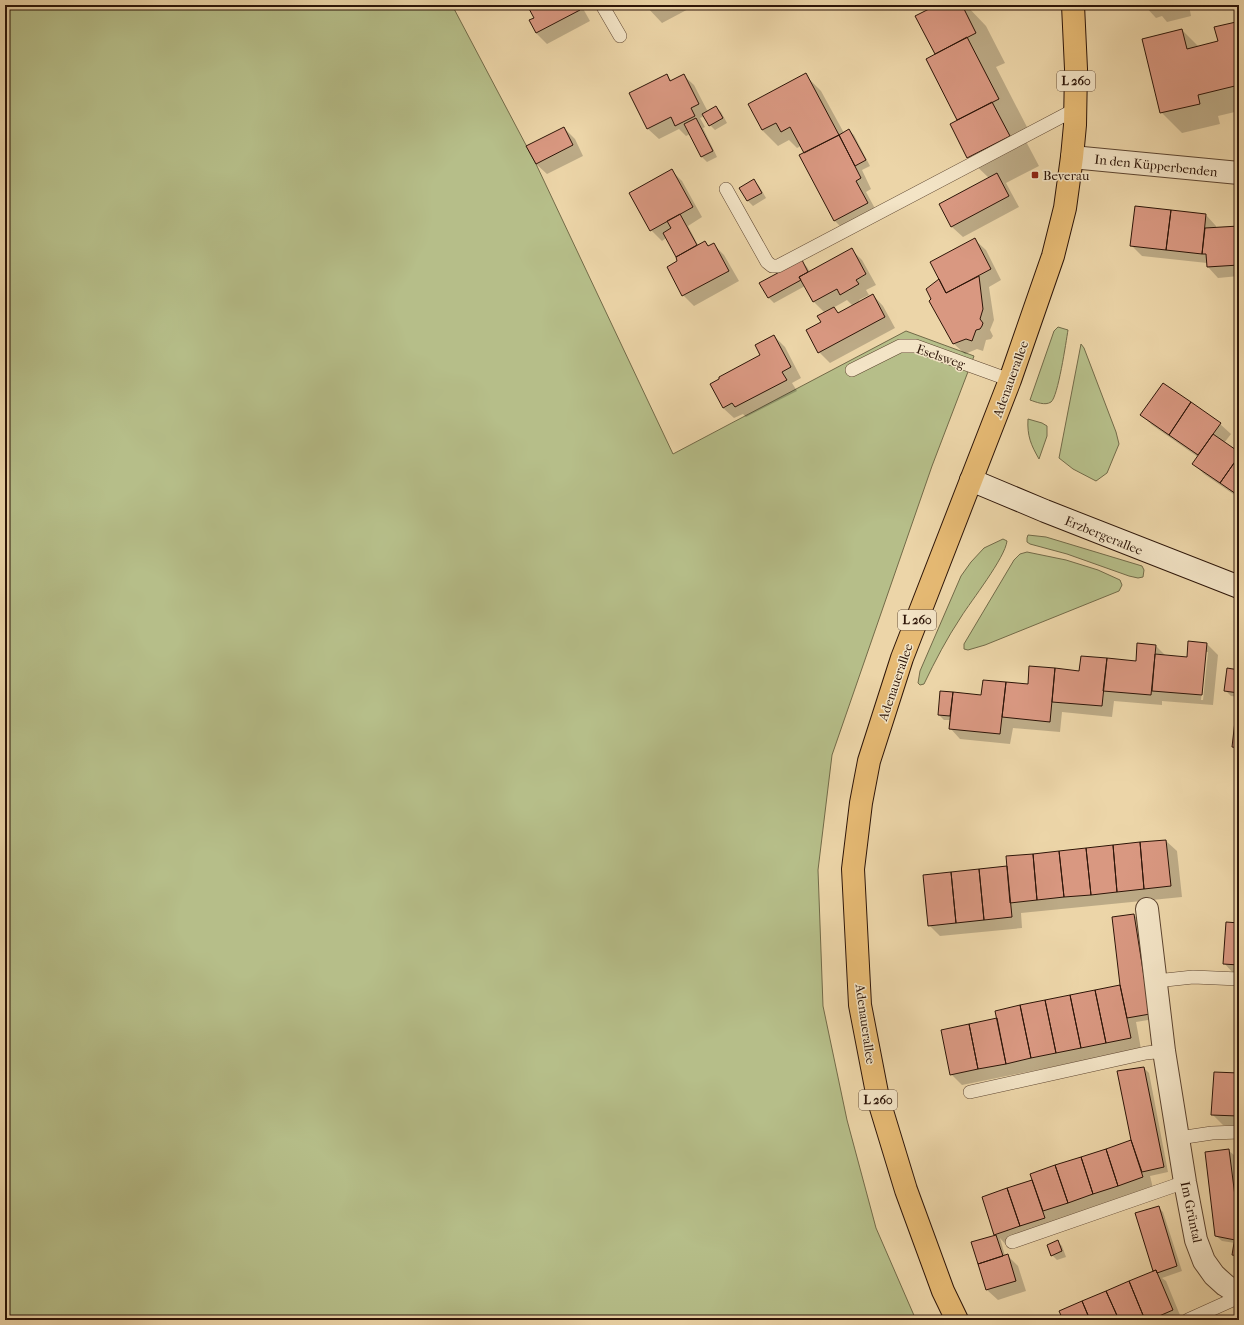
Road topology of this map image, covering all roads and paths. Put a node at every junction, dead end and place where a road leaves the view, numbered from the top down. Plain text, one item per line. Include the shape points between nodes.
1 (602, 5) edge
2 (1073, 5) edge
3 (620, 36) dead end
4 (1076, 109) junction
5 (1072, 157) junction
6 (1239, 173) edge
7 (726, 189) dead end
8 (852, 370) dead end
9 (1010, 380) junction
10 (971, 480) junction
11 (1239, 587) edge
12 (1147, 909) dead end
13 (1239, 980) edge
14 (1156, 981) junction
15 (1164, 1051) junction
16 (970, 1092) dead end
17 (1239, 1132) edge
18 (1179, 1138) junction
19 (1185, 1182) junction
20 (1012, 1242) dead end
21 (1239, 1296) edge
22 (957, 1320) edge
23 (1188, 1320) edge

1 - 3 lane
2 - 4 main road, Adenauerallee / L 260
4 - 5 main road, Adenauerallee / L 260
4 - 7 lane via 778,266 772,266 767,262
5 - 6 street, In den Küpperbenden
5 - 9 main road, Adenauerallee / L 260 via 1053,256
8 - 9 lane, Eselsweg via 900,346 916,346
9 - 10 main road, Adenauerallee / L 260
10 - 11 street, Erzbergerallee
10 - 22 main road, Adenauerallee / L 260 via 902,658 869,761 853,869 860,1005 878,1098 906,1190 943,1291
12 - 14 street, Im Grüntal
13 - 14 lane via 1193,977
14 - 15 street, Im Grüntal
15 - 16 lane
15 - 18 street, Im Grüntal
17 - 18 lane
18 - 19 street, Im Grüntal
19 - 20 lane
19 - 21 street, Im Grüntal via 1196,1240 1204,1261 1214,1275
21 - 23 lane, Im Grüntal

